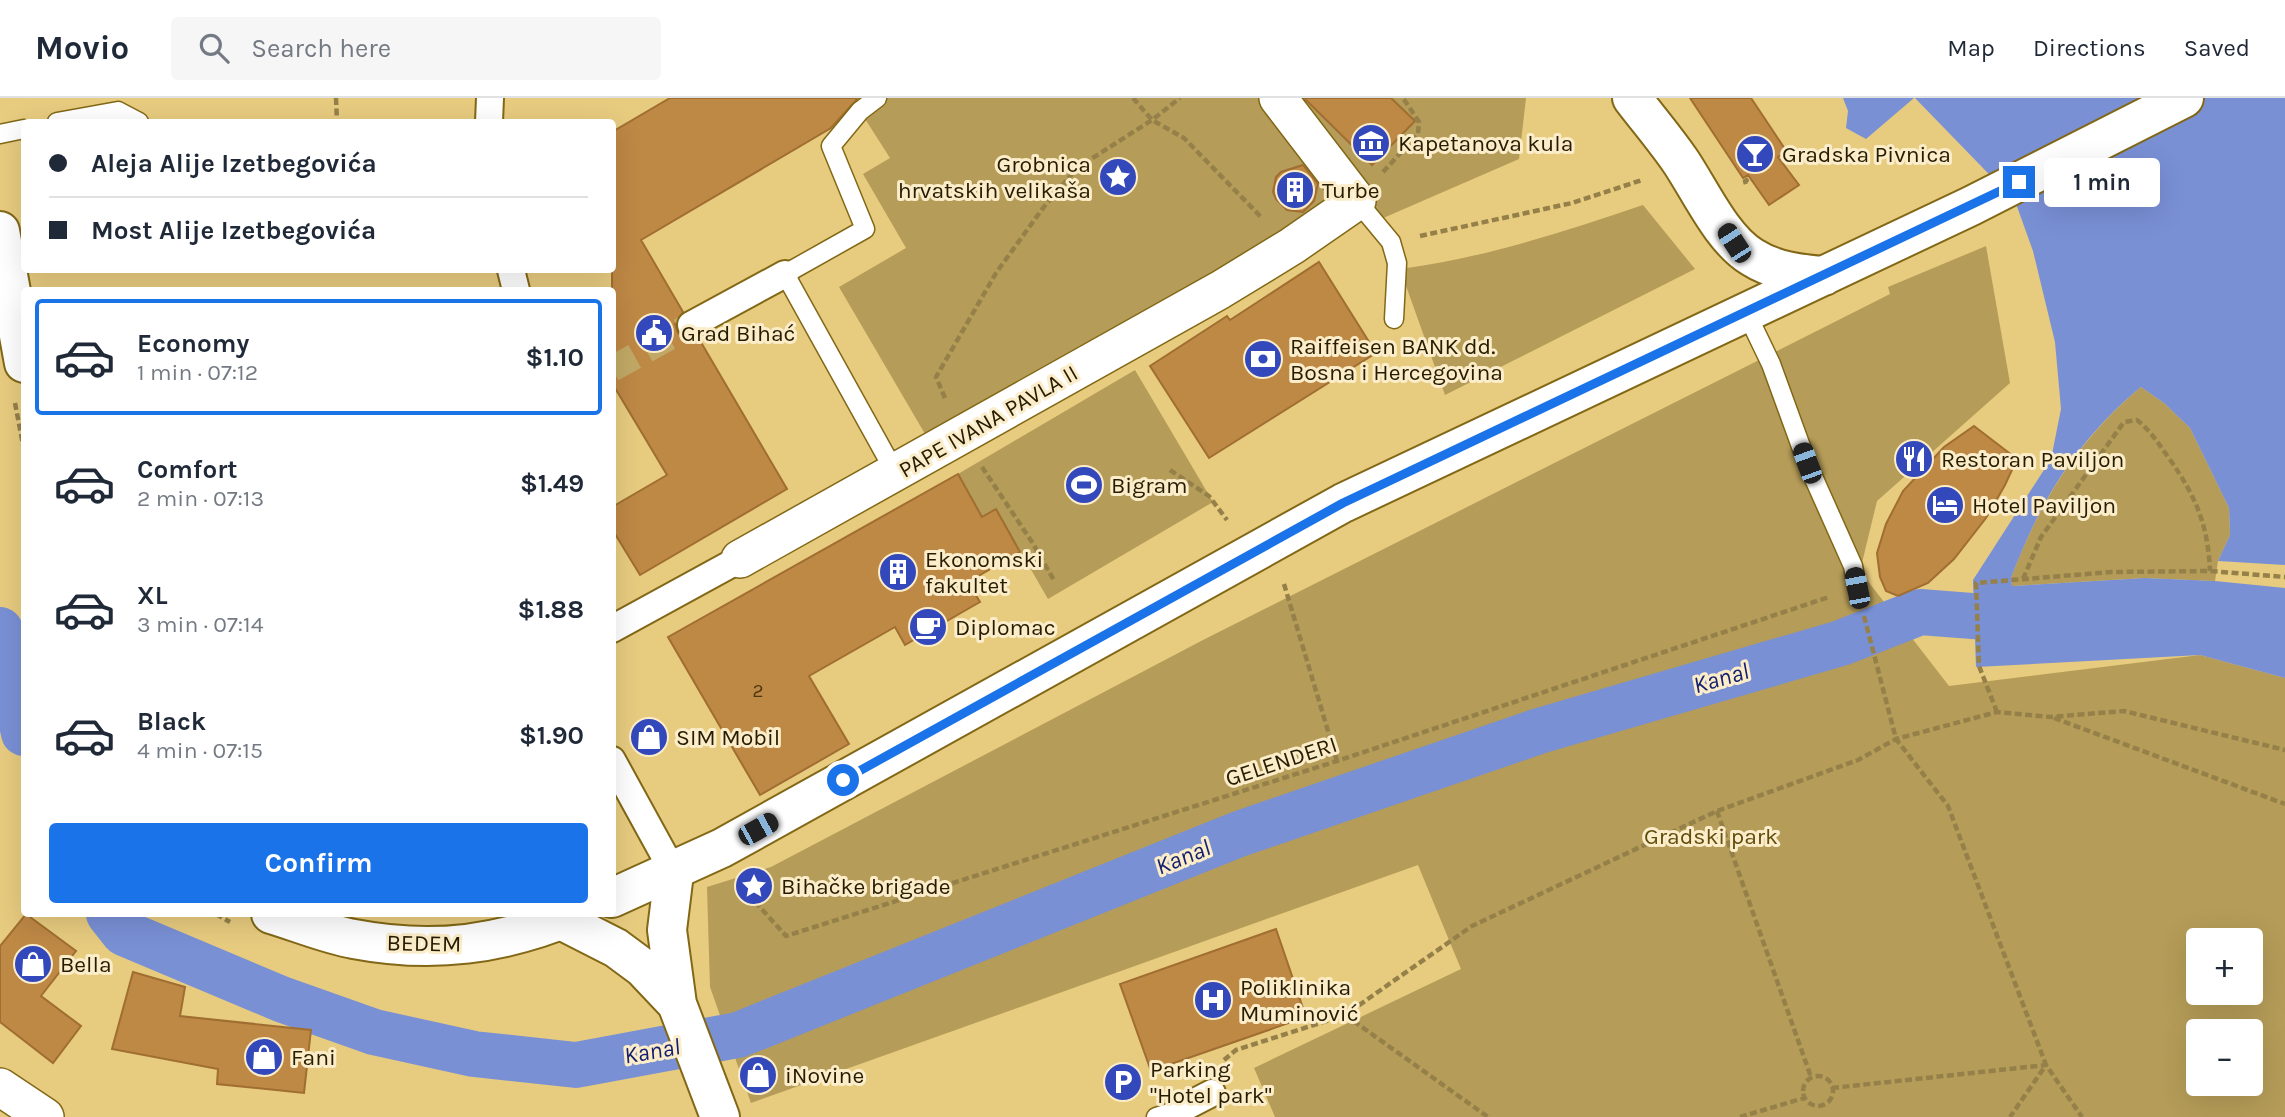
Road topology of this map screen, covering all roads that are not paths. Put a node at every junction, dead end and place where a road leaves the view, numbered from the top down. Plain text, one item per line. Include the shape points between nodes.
1 (490, 98) edge
2 (877, 98) edge
3 (1278, 98) edge
4 (1632, 98) edge
5 (2183, 98) edge
6 (74, 119) edge
7 (133, 119) edge
8 (489, 119) edge
9 (21, 130) edge
10 (0, 134) edge
11 (1357, 201) junction
12 (0, 231) edge
13 (1734, 243) junction
14 (785, 274) junction
15 (1824, 276) junction
16 (1735, 317) junction
17 (1394, 319) dead end
18 (691, 325) tunnel mouth
19 (21, 346) edge
20 (896, 474) junction
21 (740, 558) joint
22 (1857, 588) road end
23 (616, 627) edge
24 (616, 767) edge
25 (674, 873) junction
26 (616, 896) edge
27 (281, 917) edge
28 (568, 917) edge
29 (677, 1004) junction
30 (0, 1087) edge
31 (1212, 1093) road end
32 (718, 1112) edge
33 (1169, 1113) edge
34 (46, 1117) edge

1 - 8 street
2 - 14 lane via 831,146 865,229
3 - 11 street
4 - 13 main road
5 - 15 main road
6 - 7 lane via 118,111
9 - 10 lane
11 - 17 lane via 1391,242 1397,263
11 - 20 street, PAPE IVANA PAVLA II via 1220,290
12 - 19 main road
13 - 15 main road via 1773,267
13 - 16 main road via 1738,265
14 - 18 street
14 - 20 lane
15 - 16 main road
16 - 22 lane via 1771,364 1807,463 1853,566
16 - 25 main road via 1343,503
20 - 21 street, PAPE IVANA PAVLA II
21 - 23 street, PAPE IVANA PAVLA II
24 - 25 street
25 - 26 main road
25 - 29 main road via 667,930
27 - 28 main road, BEDEM via 352,939 459,947 509,938
28 - 29 main road via 643,968
29 - 32 main road
30 - 34 street
31 - 33 street

